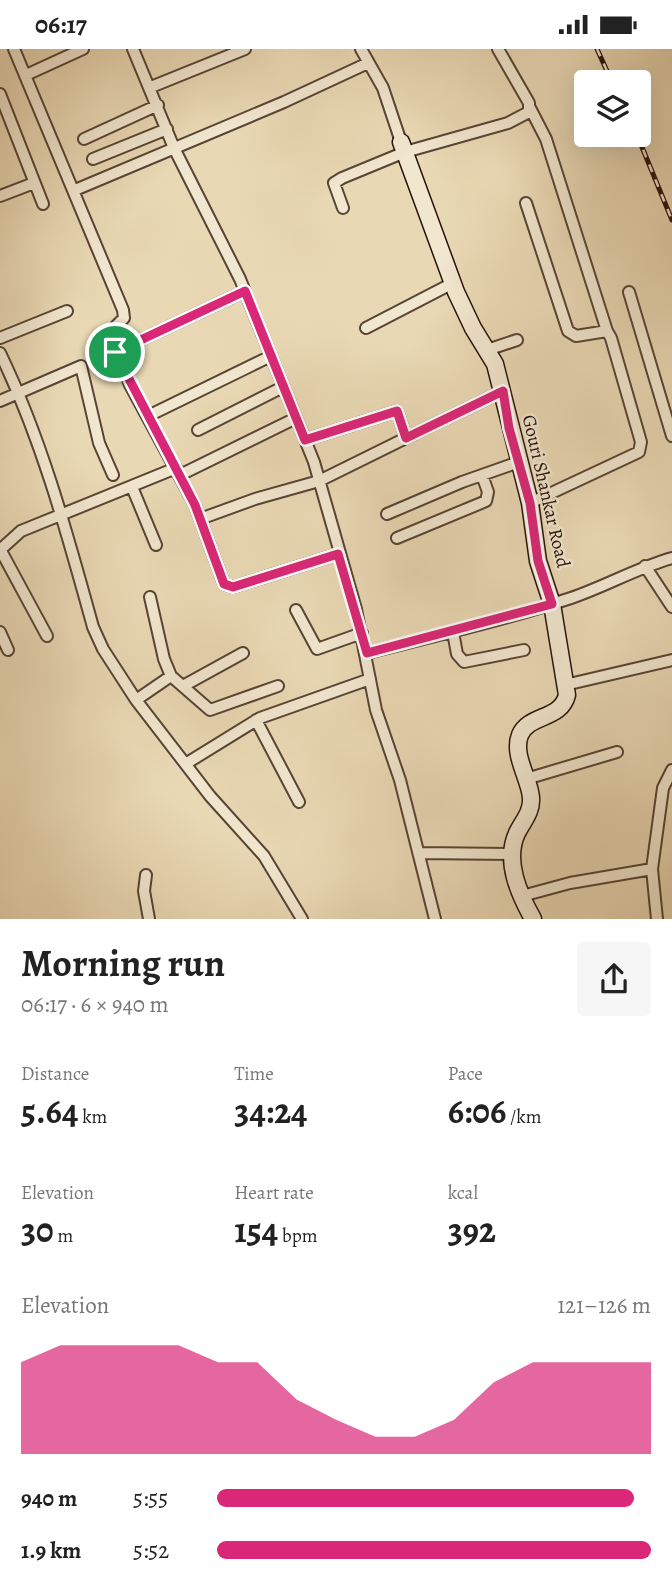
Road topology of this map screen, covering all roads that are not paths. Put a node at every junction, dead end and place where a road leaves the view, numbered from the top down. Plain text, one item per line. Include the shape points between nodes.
1 (14, 49) edge
2 (83, 49) edge
3 (133, 49) edge
4 (245, 49) edge
5 (361, 49) edge
6 (498, 49) edge
7 (368, 63) junction
8 (26, 75) junction
9 (151, 87) junction
10 (0, 94) edge
11 (158, 105) junction
12 (530, 108) junction
13 (167, 129) junction
14 (84, 139) dead end
15 (403, 147) junction
16 (174, 148) junction
17 (93, 159) dead end
18 (34, 183) junction
19 (75, 190) junction
20 (0, 196) edge
21 (526, 203) dead end
22 (43, 204) dead end
23 (342, 208) dead end
24 (453, 283) junction
25 (245, 291) junction
26 (629, 292) dead end
27 (67, 310) dead end
28 (366, 328) dead end
29 (607, 331) junction
30 (0, 338) edge
31 (517, 340) dead end
32 (487, 350) junction
33 (115, 352) junction
34 (0, 353) edge
35 (271, 356) junction
36 (283, 387) junction
37 (503, 391) junction
38 (18, 392) junction
39 (0, 401) edge
40 (148, 416) junction
41 (296, 418) junction
42 (198, 430) dead end
43 (672, 436) edge
44 (406, 438) junction
45 (305, 440) junction
46 (519, 462) junction
47 (178, 472) junction
48 (113, 475) dead end
49 (482, 475) junction
50 (319, 481) junction
51 (132, 487) junction
52 (530, 503) junction
53 (61, 513) junction
54 (387, 514) dead end
55 (200, 519) junction
56 (397, 538) dead end
57 (156, 545) dead end
58 (0, 550) edge
59 (338, 554) junction
60 (672, 558) edge
61 (645, 566) junction
62 (150, 597) dead end
63 (552, 604) junction
64 (672, 607) edge
65 (296, 610) dead end
66 (0, 632) edge
67 (362, 632) junction
68 (453, 632) junction
69 (47, 636) dead end
70 (8, 650) dead end
71 (524, 650) dead end
72 (243, 653) dead end
73 (367, 653) junction
74 (672, 660) edge
75 (171, 676) junction
76 (370, 679) junction
77 (565, 685) junction
78 (183, 686) junction
79 (278, 686) dead end
80 (136, 700) junction
81 (256, 720) junction
82 (617, 753) dead end
83 (187, 763) junction
84 (672, 770) edge
85 (526, 779) junction
86 (299, 802) dead end
87 (420, 853) junction
88 (510, 854) junction
89 (652, 869) junction
90 (146, 876) dead end
91 (523, 896) junction
92 (149, 919) edge
93 (302, 919) edge
94 (435, 919) edge
95 (533, 919) edge
96 (657, 919) edge

1 - 8 street
2 - 8 street
3 - 9 street
4 - 9 street
5 - 7 street
6 - 12 street
7 - 15 street via 383,88
7 - 16 street
8 - 19 street
9 - 11 street
10 - 18 street
11 - 13 street
11 - 14 street
12 - 15 street via 526,115 508,123
12 - 29 street via 545,139
13 - 16 street
13 - 17 street
15 - 23 street via 334,183
15 - 24 street, Gouri Shankar Road
16 - 19 street
16 - 25 street
18 - 20 street
18 - 22 street
19 - 33 street via 123,310 121,323 109,333
21 - 29 street via 568,331 576,336
24 - 28 street
24 - 32 street, Gouri Shankar Road
25 - 33 street
25 - 35 street
26 - 43 street
27 - 30 street
29 - 52 street via 638,427 640,449
31 - 32 street
32 - 37 street, Gouri Shankar Road
33 - 40 street
34 - 38 street
35 - 36 street
35 - 40 street
36 - 41 street
36 - 42 street
37 - 44 street
37 - 46 street, Gouri Shankar Road
38 - 39 street
38 - 48 street via 81,366 99,443
38 - 53 street
40 - 47 street
41 - 45 street
41 - 47 street
44 - 45 street via 397,411
44 - 50 street
45 - 50 street
46 - 49 street
46 - 52 street, Gouri Shankar Road
47 - 51 street
47 - 55 street
49 - 54 street
49 - 56 street via 486,501
50 - 55 street
50 - 59 street
51 - 53 street
51 - 57 street
52 - 63 street, Gouri Shankar Road via 538,561
53 - 58 street via 21,531
53 - 80 street via 93,627
55 - 59 street via 228,587
58 - 69 street
59 - 67 street
60 - 61 street
61 - 63 street
61 - 64 street
62 - 75 street
63 - 68 street
63 - 77 street, Gouri Shankar Road
65 - 67 street via 317,649
66 - 70 street
67 - 73 street
68 - 71 street via 457,654 464,661
68 - 73 street
72 - 78 street
73 - 76 street
74 - 77 street
75 - 78 street
75 - 80 street
76 - 81 street
76 - 87 street
77 - 85 street via 565,703 526,727 520,736
78 - 79 street via 209,710
80 - 83 street
81 - 83 street
81 - 86 street
82 - 85 street
83 - 93 street via 264,856
84 - 89 street via 663,788
85 - 88 street via 530,811
87 - 88 street
87 - 94 street
88 - 91 street
89 - 91 street
89 - 96 street
90 - 92 street
91 - 95 street

